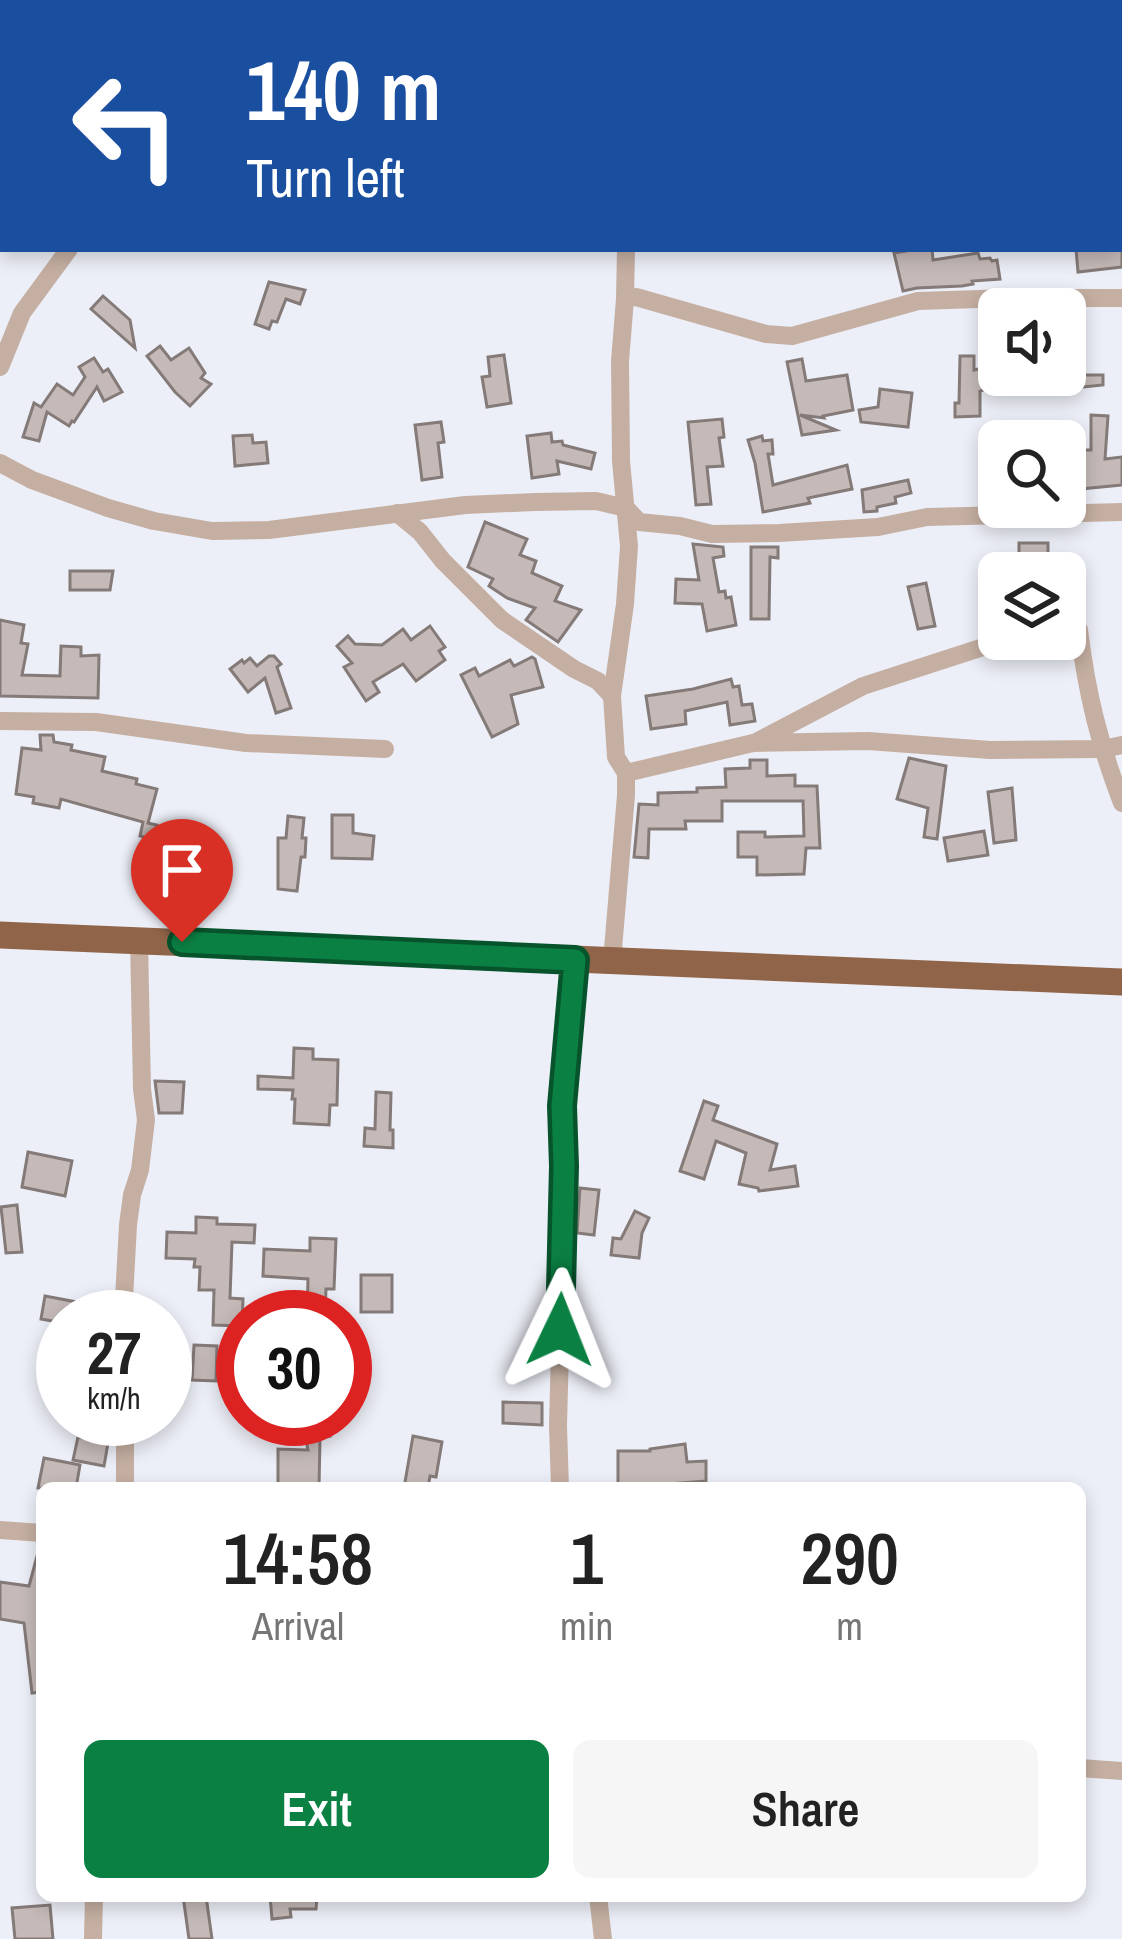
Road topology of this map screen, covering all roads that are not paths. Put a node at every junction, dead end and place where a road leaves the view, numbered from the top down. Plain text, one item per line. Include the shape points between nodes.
1 (67, 252) edge
2 (626, 252) edge
3 (1122, 298) edge
4 (625, 299) junction
5 (0, 367) edge
6 (0, 464) edge
7 (626, 508) junction
8 (1122, 512) edge
9 (397, 513) junction
10 (978, 649) edge
11 (1083, 660) edge
12 (611, 696) junction
13 (0, 721) edge
14 (753, 743) junction
15 (1112, 747) edge
16 (385, 749) dead end
17 (626, 773) junction
18 (1122, 803) edge
19 (0, 935) edge
20 (139, 940) junction
21 (575, 960) junction
22 (613, 961) junction
23 (1122, 982) edge
24 (124, 1290) edge
25 (124, 1446) edge
26 (125, 1482) edge
27 (560, 1482) edge
28 (0, 1530) edge
29 (36, 1533) edge
30 (1086, 1768) edge
31 (1122, 1771) edge
32 (94, 1902) edge
33 (599, 1902) edge
34 (93, 1939) edge
35 (603, 1939) edge

1 - 5 street via 22,313
2 - 4 street
3 - 4 street via 918,302 792,336
4 - 7 street
6 - 9 street via 108,508 212,531
7 - 8 street via 639,522 712,534
7 - 9 street via 535,502
7 - 12 street via 625,604
9 - 12 street via 502,620
10 - 14 street via 862,686
11 - 15 street via 1088,698
12 - 17 street via 616,757
13 - 16 street
14 - 15 street
14 - 17 street
15 - 18 street
17 - 22 street
19 - 20 highway
20 - 21 highway
20 - 24 street via 146,1120
21 - 22 highway
21 - 27 street via 562,1106
22 - 23 highway
25 - 26 street
28 - 29 street
30 - 31 street
32 - 34 street
33 - 35 street

